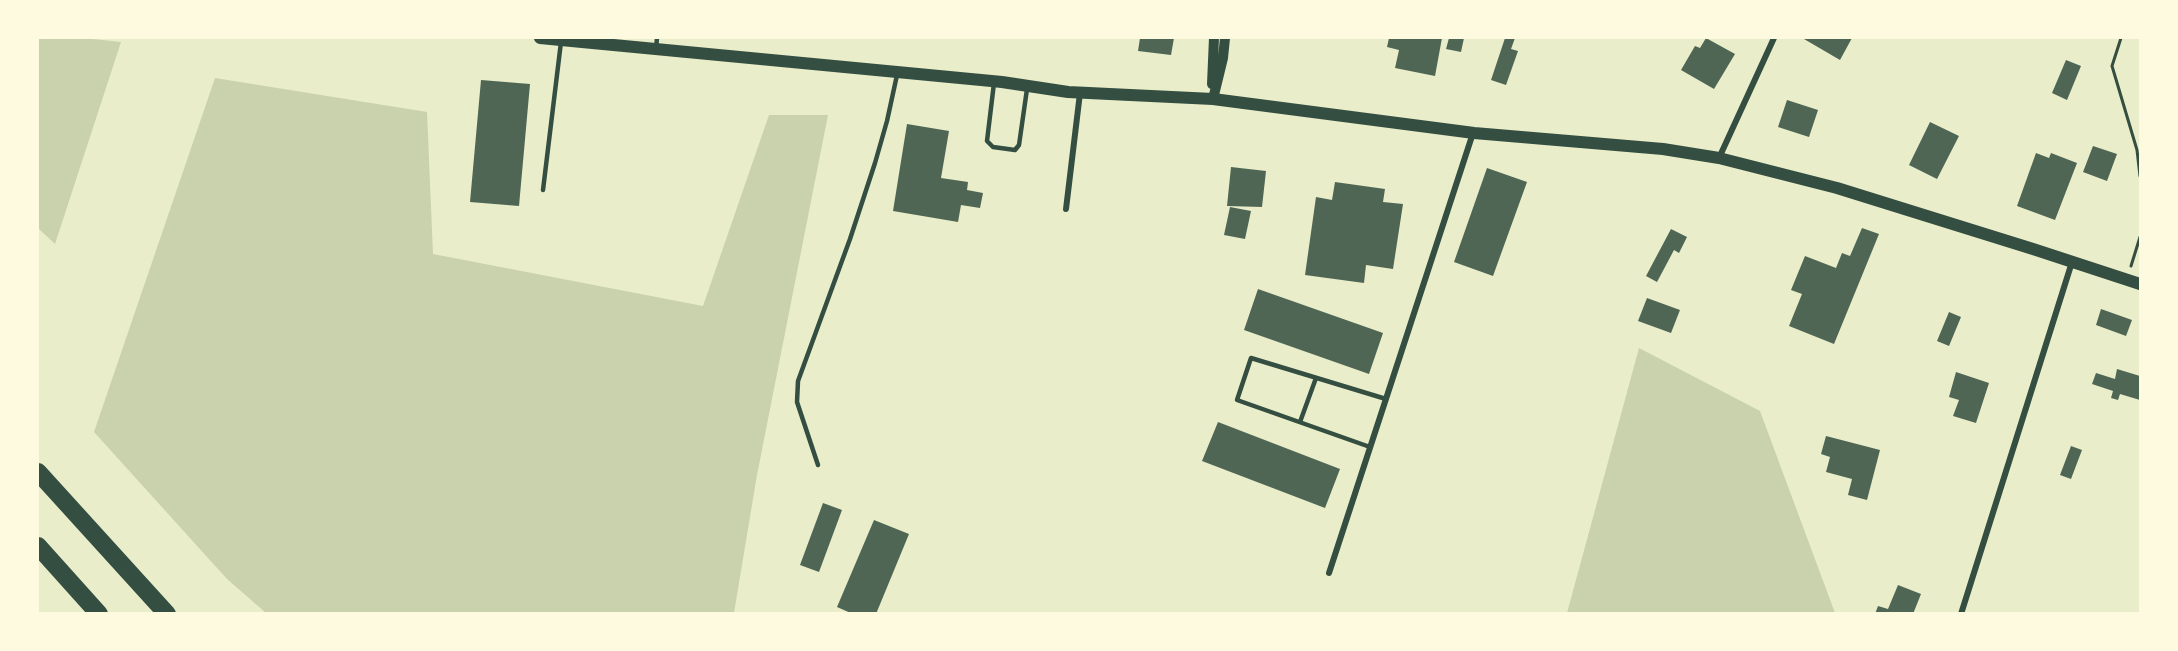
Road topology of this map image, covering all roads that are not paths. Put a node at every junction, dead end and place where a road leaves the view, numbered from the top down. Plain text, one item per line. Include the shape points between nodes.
1 (540, 38) edge
2 (1214, 38) edge
3 (1225, 38) edge
4 (1774, 38) edge
5 (562, 40) junction
6 (657, 43) edge
7 (897, 72) junction
8 (994, 81) junction
9 (1028, 86) junction
10 (1080, 92) junction
11 (1213, 99) junction
12 (1473, 133) junction
13 (1719, 158) junction
14 (543, 190) dead end
15 (1066, 209) dead end
16 (2072, 261) junction
17 (2140, 284) edge
18 (1316, 378) junction
19 (1386, 399) junction
20 (1300, 422) junction
21 (1370, 447) junction
22 (818, 465) dead end
23 (38, 472) edge
24 (38, 546) edge
25 (1329, 573) dead end
26 (163, 608) edge
27 (99, 614) edge
28 (1961, 614) edge

1 - 5 main road
2 - 11 street
3 - 11 street
4 - 13 street
5 - 6 main road
5 - 14 lane
6 - 7 main road
7 - 8 main road
7 - 22 lane via 875,163 798,381 797,402
8 - 9 main road
8 - 9 lane via 987,141 993,147 1015,150 1019,145
9 - 10 main road
10 - 11 main road
10 - 15 street
11 - 12 main road
12 - 13 main road via 1663,149
12 - 19 street
13 - 16 main road via 1837,188
16 - 17 main road
16 - 28 street
18 - 19 lane
18 - 20 lane
18 - 20 lane via 1251,358 1237,400
19 - 21 street
20 - 21 lane
21 - 25 street
23 - 26 highway
24 - 27 highway

